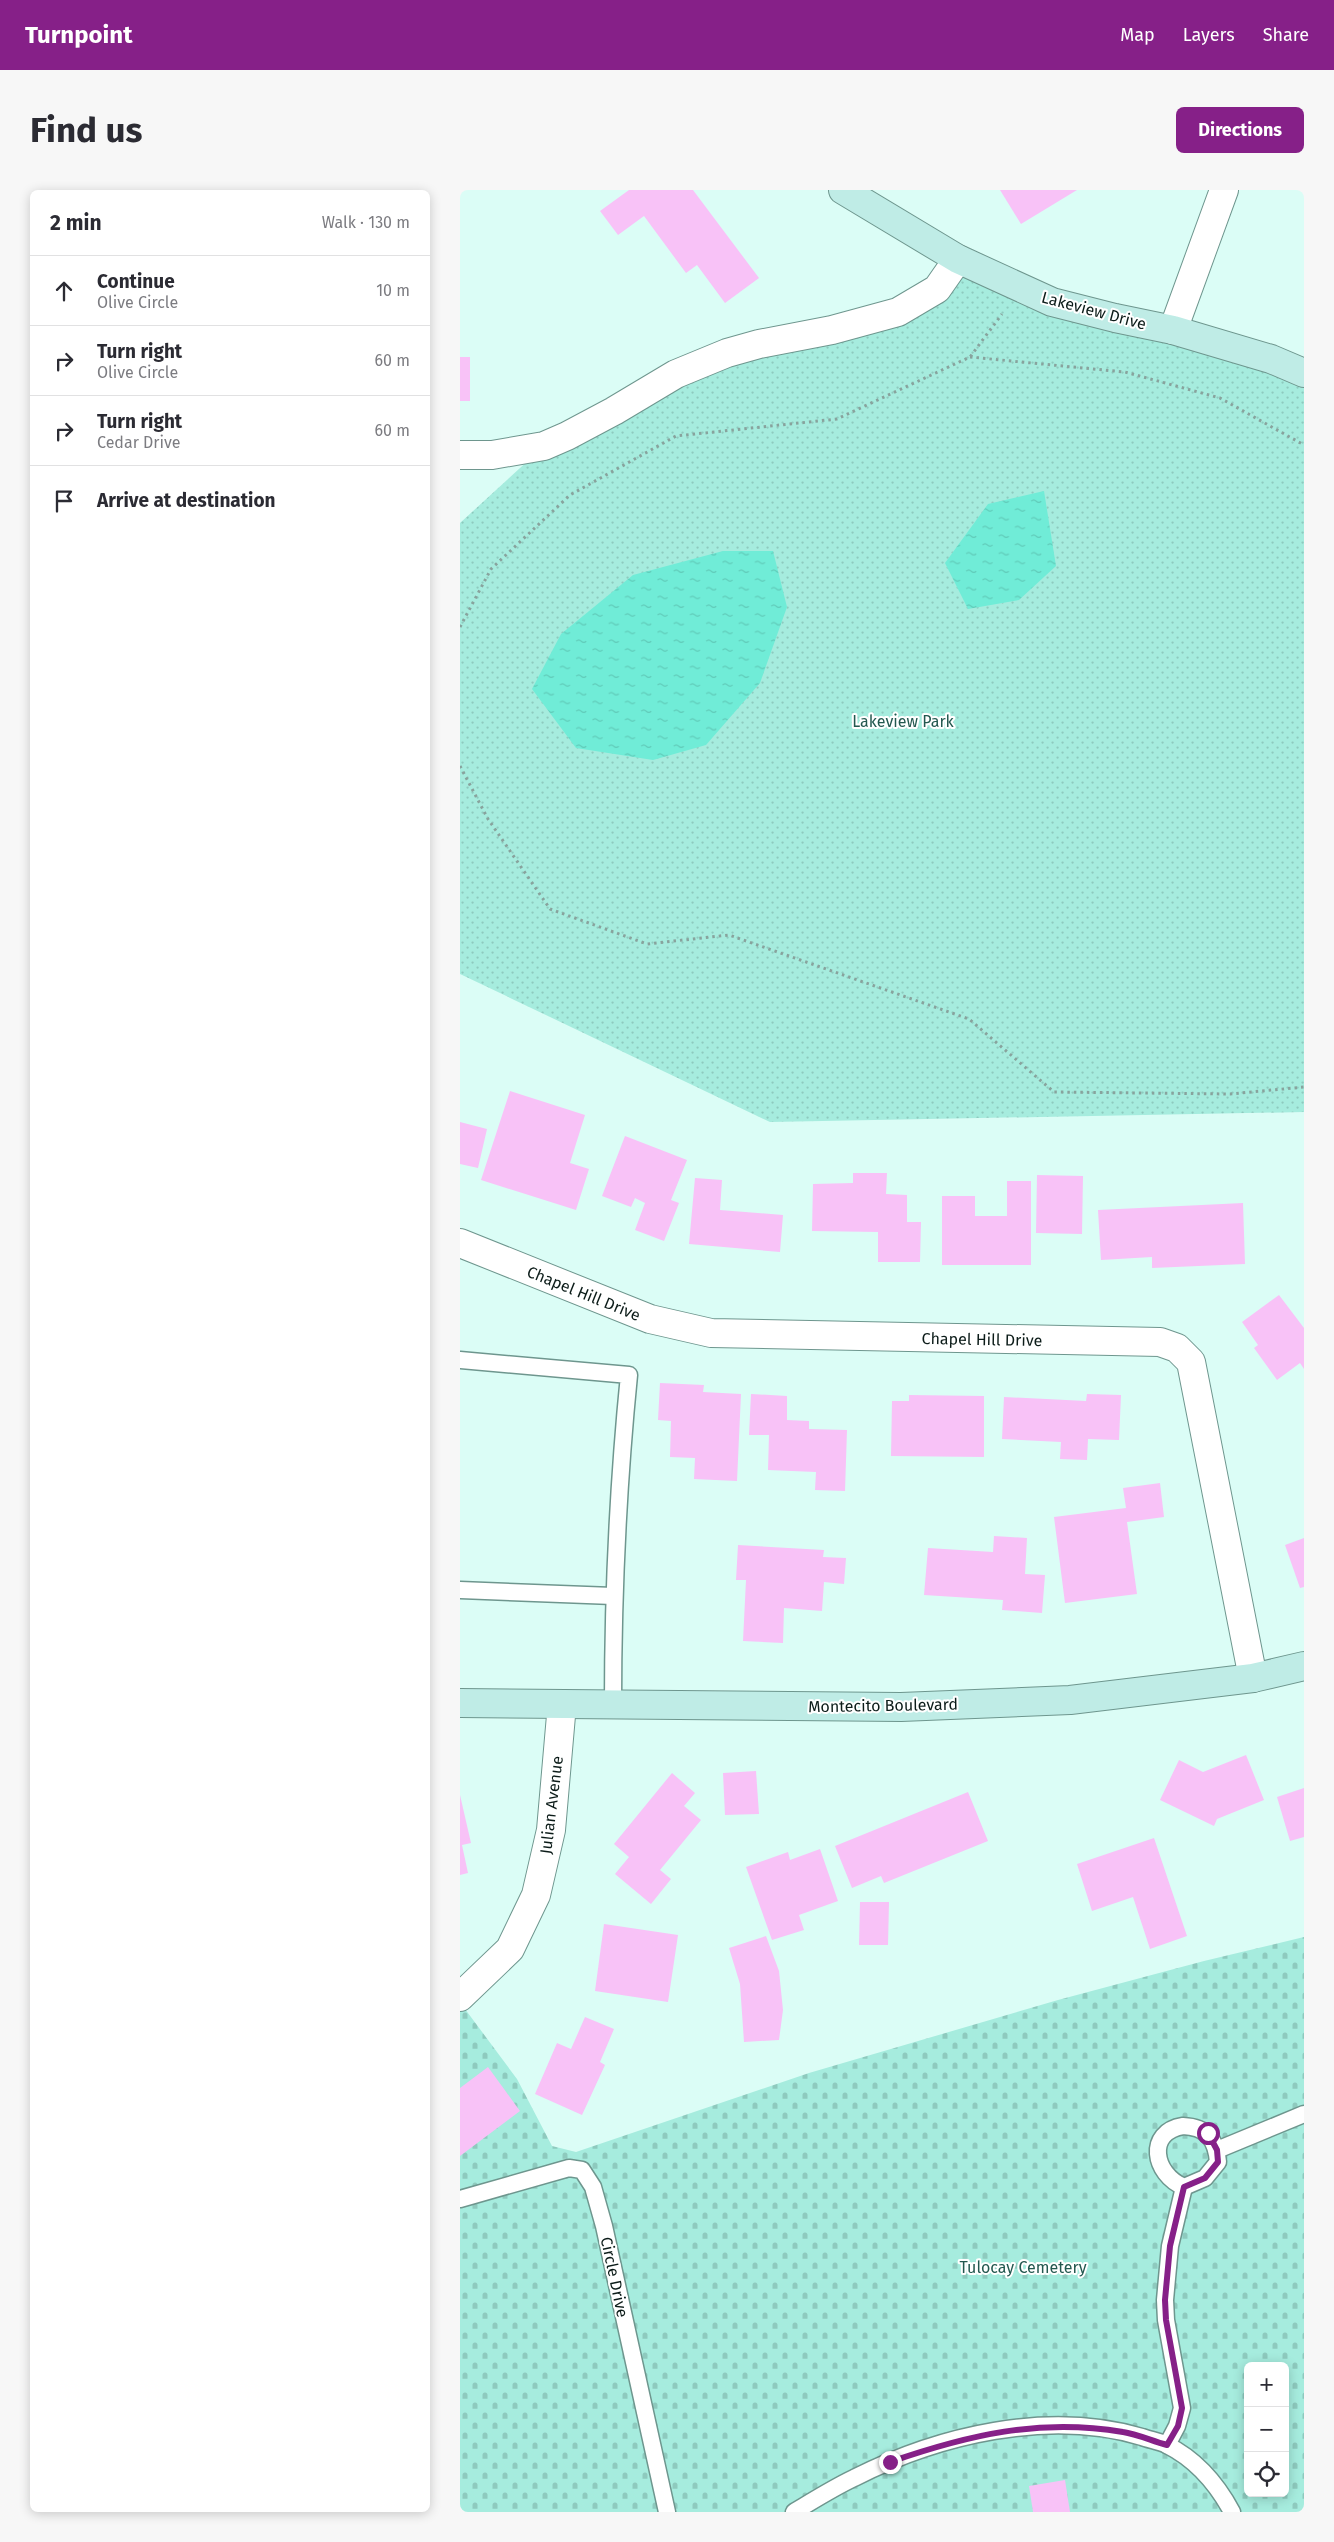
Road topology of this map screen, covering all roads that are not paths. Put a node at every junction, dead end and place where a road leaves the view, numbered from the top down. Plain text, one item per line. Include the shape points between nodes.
1 (843, 190) edge
2 (1224, 190) edge
3 (958, 258) junction
4 (1173, 330) junction
5 (1304, 373) edge
6 (460, 455) edge
7 (460, 1244) edge
8 (460, 1360) edge
9 (460, 1590) edge
10 (613, 1596) junction
11 (1304, 1666) edge
12 (1253, 1678) junction
13 (460, 1703) edge
14 (562, 1704) junction
15 (613, 1704) junction
16 (460, 1997) edge
17 (1304, 2114) edge
18 (1217, 2150) junction
19 (1184, 2187) junction
20 (460, 2199) edge
21 (1167, 2445) junction
22 (667, 2512) edge
23 (794, 2512) edge
24 (1232, 2512) edge

1 - 3 street, Lakeview Drive
2 - 4 street
3 - 4 street, Lakeview Drive via 1052,302
3 - 6 street via 937,289 898,312 727,353 676,374 614,411 544,446 492,455
4 - 5 street, Lakeview Drive via 1272,359
7 - 12 street, Chapel Hill Drive via 650,1319 711,1334 1160,1342 1176,1348 1191,1362
8 - 10 lane via 629,1375 620,1461
9 - 10 lane
10 - 15 lane
11 - 12 street, Montecito Boulevard
12 - 15 street, Montecito Boulevard via 1070,1700 901,1707
13 - 14 street, Montecito Boulevard
14 - 15 street, Montecito Boulevard
14 - 16 street, Julian Avenue via 551,1830 536,1895 510,1949
17 - 18 lane
18 - 19 lane via 1218,2162 1212,2170 1196,2183
18 - 19 lane via 1208,2133 1194,2126 1174,2127 1166,2133 1158,2160 1164,2173
19 - 21 lane via 1170,2246 1165,2300 1182,2408 1178,2426
20 - 22 lane, Circle Drive via 569,2168 582,2170 589,2177 604,2226
21 - 23 lane via 1124,2432 1080,2426 1014,2429 970,2436 854,2477
21 - 24 lane via 1207,2475 1221,2491

